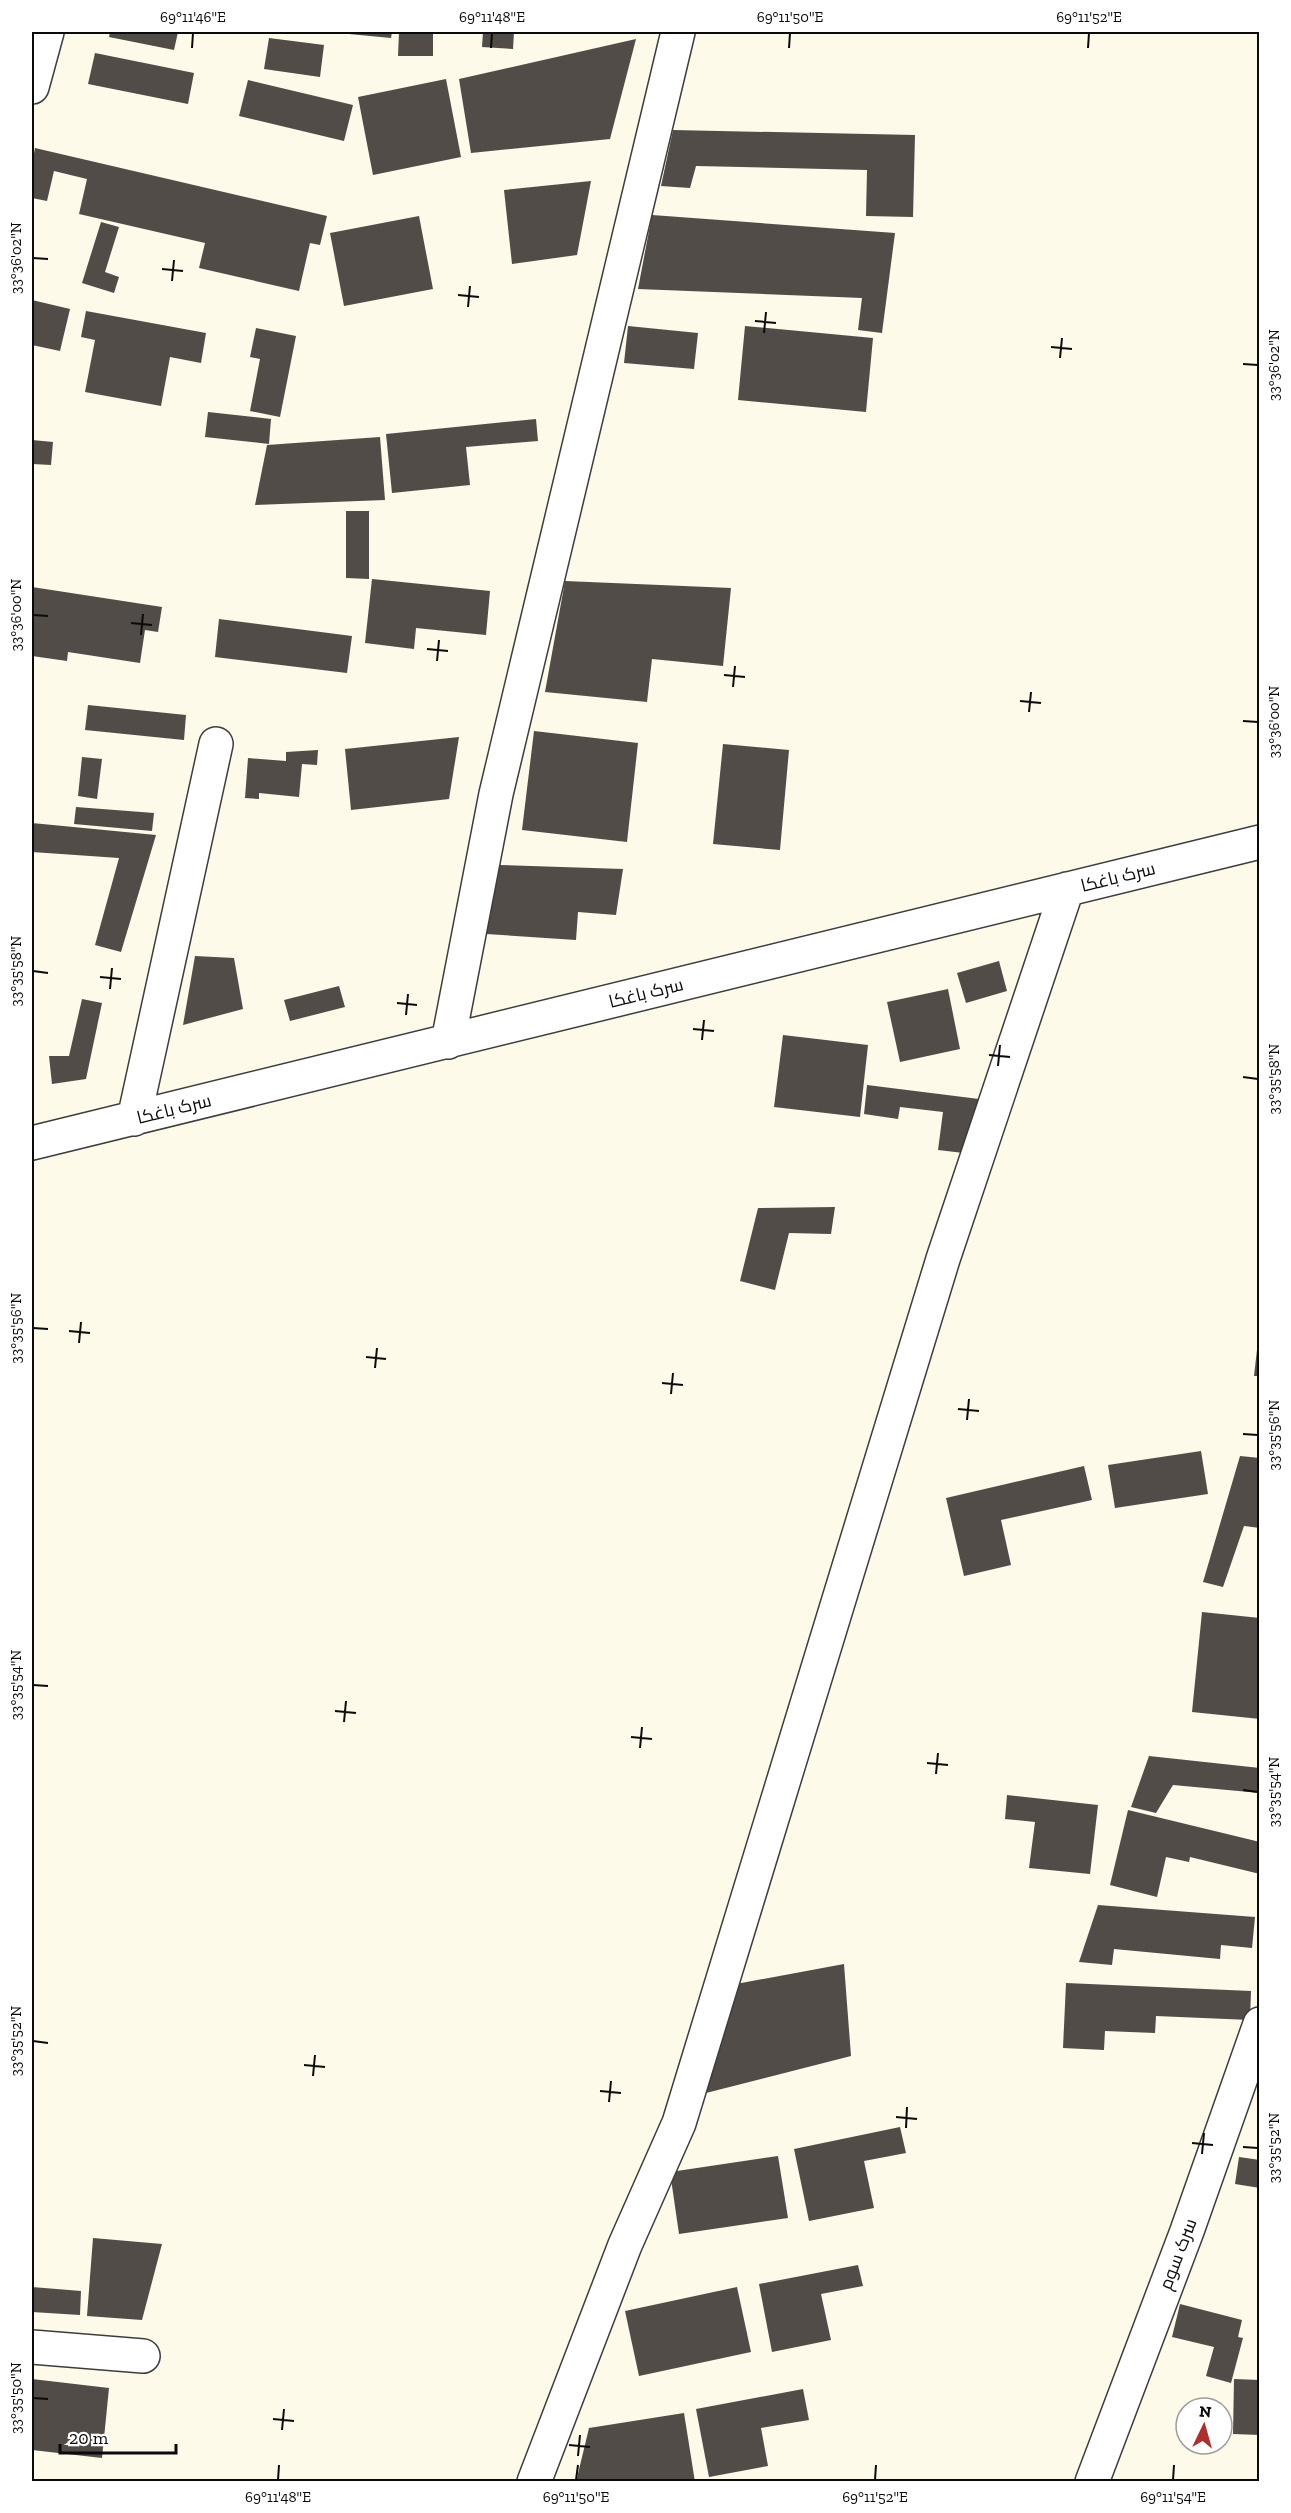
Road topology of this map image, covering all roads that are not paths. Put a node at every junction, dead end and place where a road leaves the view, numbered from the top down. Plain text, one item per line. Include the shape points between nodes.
1 (47, 32) edge
2 (678, 32) edge
3 (32, 87) edge
4 (216, 744) dead end
5 (1260, 842) edge
6 (1067, 889) junction
7 (448, 1042) junction
8 (134, 1119) junction
9 (32, 1145) edge
10 (1260, 2024) edge
11 (32, 2347) edge
12 (143, 2356) dead end
13 (534, 2481) edge
14 (1092, 2481) edge

1 - 3 street
2 - 7 street via 496,794
4 - 8 street
5 - 6 street, سرک باغکا
6 - 7 street, سرک باغکا
6 - 13 street via 943,1259 679,2123 625,2245
7 - 8 street, سرک باغکا
8 - 9 street, سرک باغکا
10 - 14 street, سرک سوم
11 - 12 street

